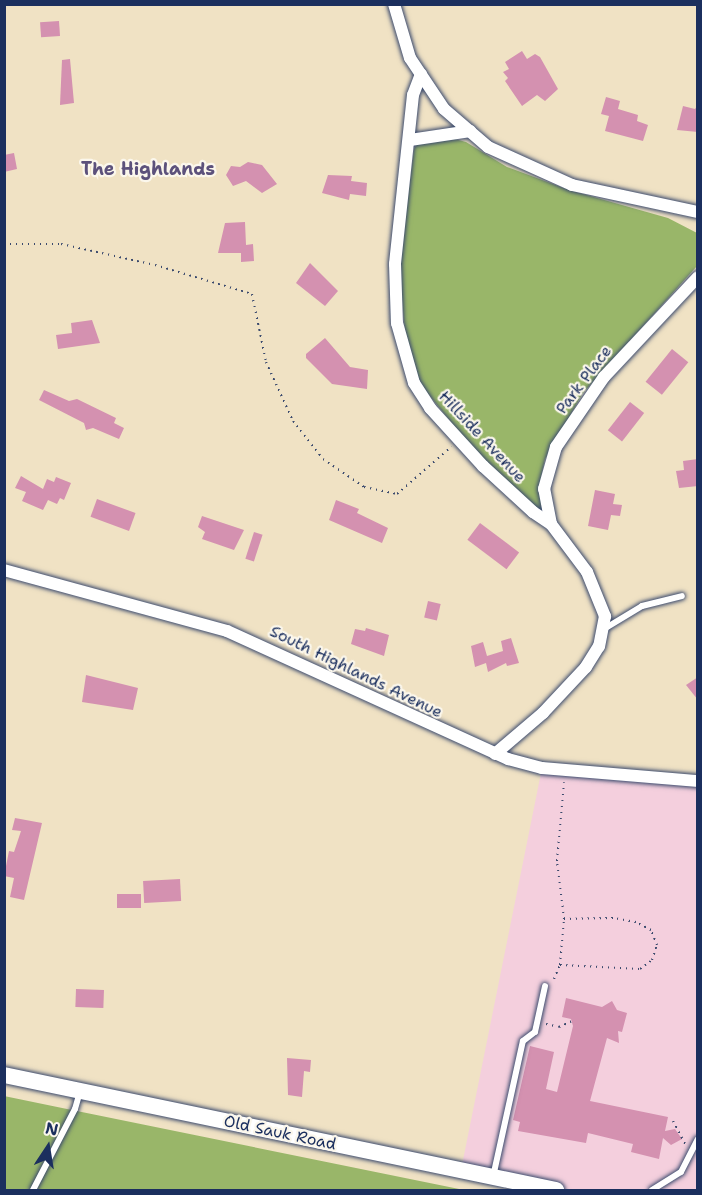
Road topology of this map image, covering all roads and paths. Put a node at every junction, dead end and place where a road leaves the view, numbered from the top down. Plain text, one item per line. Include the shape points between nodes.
1 (394, 4) edge
2 (421, 74) junction
3 (470, 131) junction
4 (410, 140) junction
5 (698, 212) edge
6 (4, 244) edge
7 (698, 277) edge
8 (458, 440) junction
9 (551, 524) junction
10 (4, 570) edge
11 (682, 596) dead end
12 (604, 629) junction
13 (495, 754) junction
14 (566, 770) junction
15 (698, 781) edge
16 (564, 919) junction
17 (560, 965) junction
18 (554, 979) dead end
19 (545, 986) dead end
20 (572, 1021) dead end
21 (537, 1022) junction
22 (4, 1075) edge
23 (80, 1091) junction
24 (674, 1122) dead end
25 (698, 1139) edge
26 (682, 1155) dead end
27 (493, 1177) junction
28 (33, 1191) edge
29 (556, 1191) edge
30 (652, 1191) edge

1 - 2 street via 411,58
2 - 3 street via 444,109
2 - 4 street, Hillside Avenue via 414,95
3 - 4 street
3 - 5 street via 496,152 555,179 638,202
4 - 8 street, Hillside Avenue via 395,264 397,323 414,383
6 - 8 path via 61,244 252,294 266,362 293,421 323,459 364,487 397,494
7 - 9 street, Park Place via 604,377 556,447 544,489
8 - 9 street, Hillside Avenue via 533,512
9 - 12 street, Hillside Avenue via 596,591 605,616
10 - 13 street, South Highlands Avenue via 227,631
11 - 12 lane via 642,606
12 - 13 street via 586,667 543,713
13 - 14 street, South Highlands Avenue via 542,768
14 - 15 street, South Highlands Avenue
14 - 16 path via 557,861
16 - 17 path
16 - 17 path via 613,918 636,922 651,930 657,945 652,960 640,969
17 - 18 path
19 - 21 lane
20 - 21 path via 559,1027
21 - 27 lane via 535,1032 523,1041
22 - 23 street, Old Sauk Road
23 - 27 street, Old Sauk Road
23 - 28 lane via 75,1109
24 - 26 path via 685,1141
25 - 30 lane via 681,1172
27 - 29 street, Old Sauk Road

